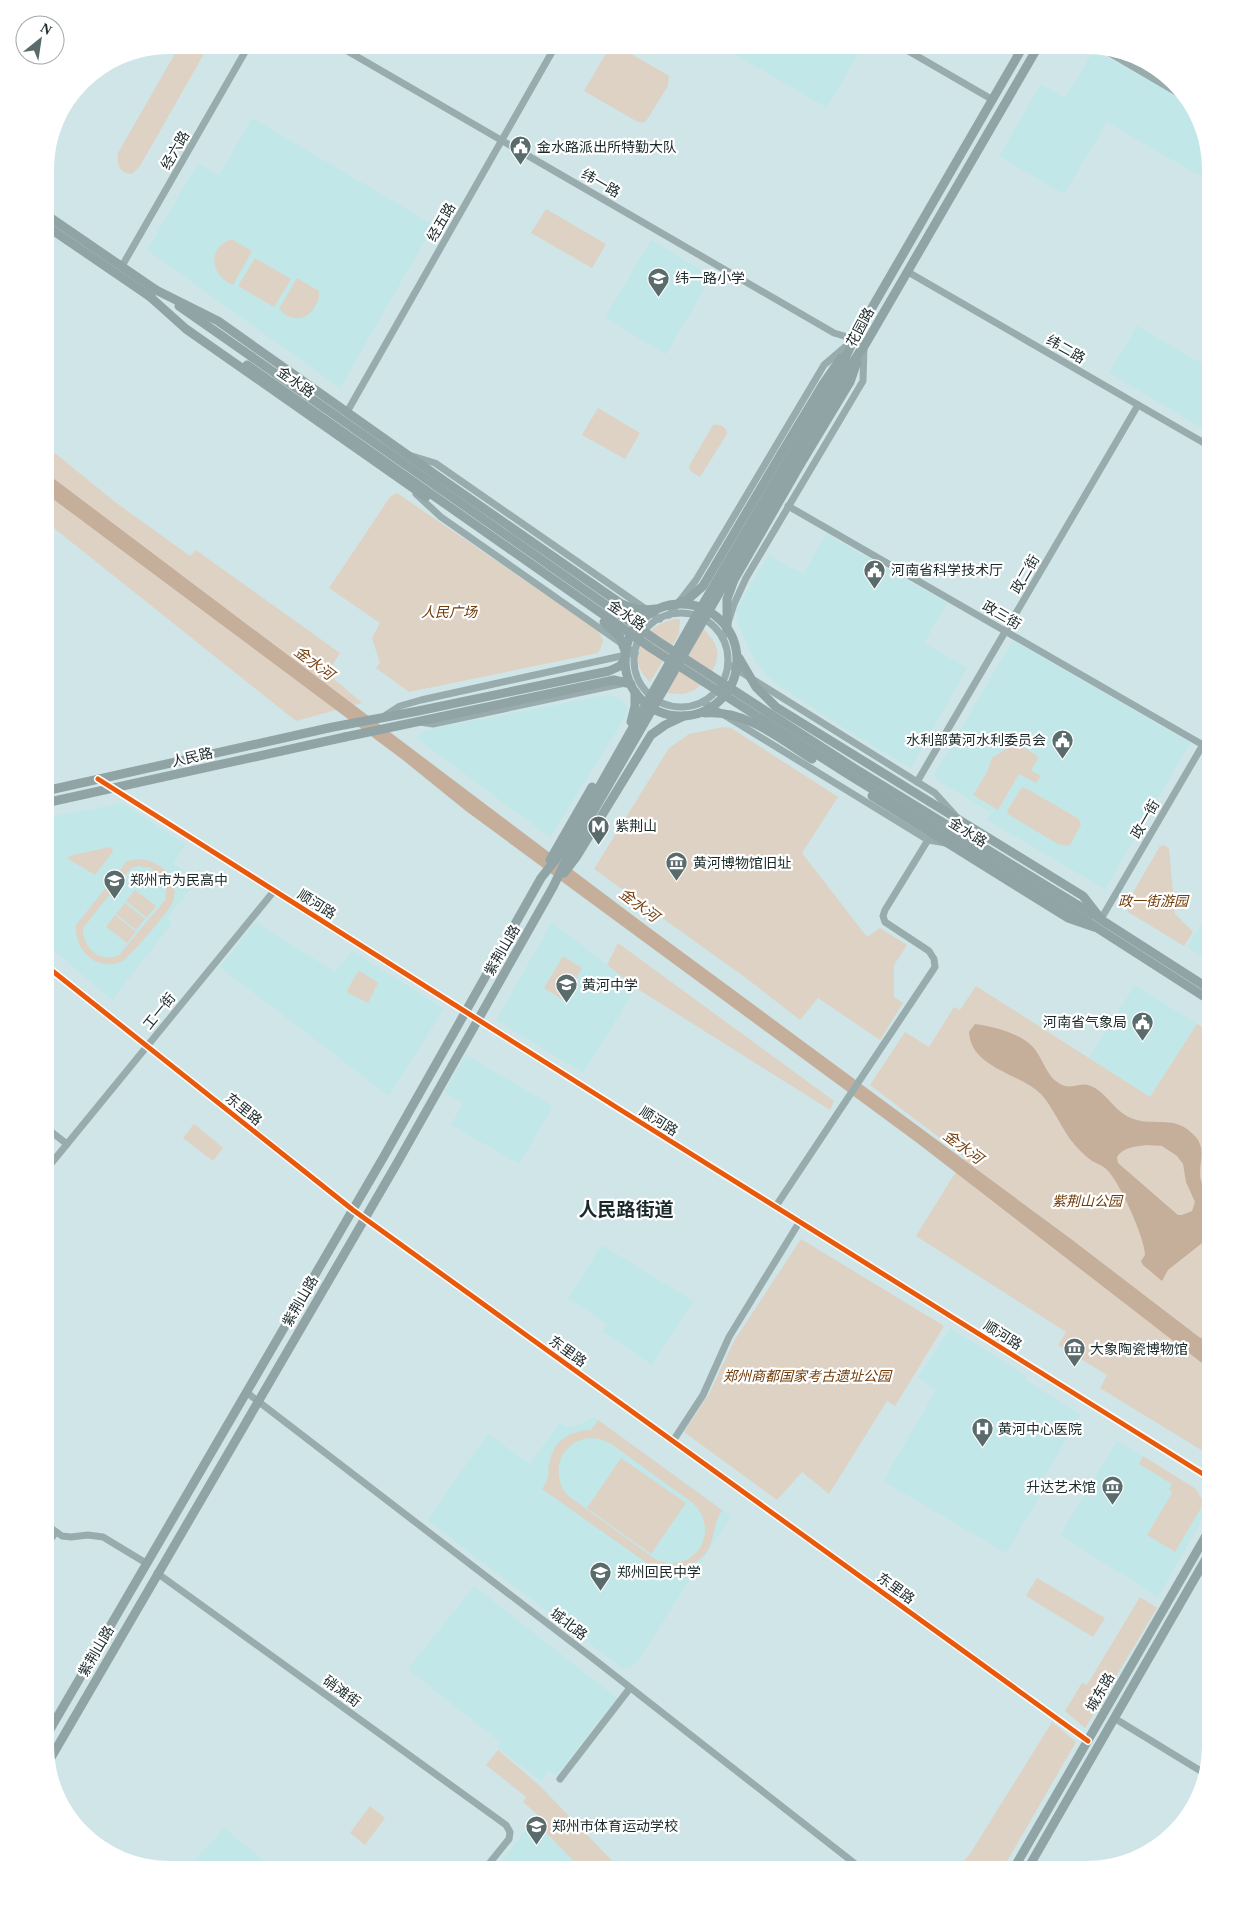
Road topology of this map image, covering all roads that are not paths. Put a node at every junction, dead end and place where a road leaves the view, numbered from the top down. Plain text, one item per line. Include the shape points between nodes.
1 (244, 54) edge
2 (353, 54) edge
3 (551, 54) edge
4 (914, 54) edge
5 (1019, 54) edge
6 (1034, 54) edge
7 (1119, 59) edge
8 (1170, 89) edge
9 (993, 100) junction
10 (502, 140) junction
11 (54, 220) edge
12 (54, 231) edge
13 (122, 266) junction
14 (908, 272) junction
15 (150, 291) junction
16 (854, 339) junction
17 (864, 345) junction
18 (1138, 405) junction
19 (347, 412) junction
20 (1202, 442) edge
21 (407, 454) junction
22 (402, 480) junction
23 (788, 506) junction
24 (674, 604) junction
25 (658, 609) junction
26 (669, 615) junction
27 (700, 618) junction
28 (660, 619) junction
29 (728, 628) junction
30 (1006, 631) junction
31 (723, 639) junction
32 (629, 655) junction
33 (737, 655) junction
34 (728, 664) junction
35 (635, 685) junction
36 (655, 698) junction
37 (703, 702) junction
38 (700, 713) junction
39 (684, 716) junction
40 (1202, 744) edge
41 (1202, 747) edge
42 (98, 779) junction
43 (917, 782) junction
44 (112, 788) junction
45 (54, 789) edge
46 (54, 801) edge
47 (961, 820) junction
48 (928, 840) junction
49 (949, 844) junction
50 (567, 850) junction
51 (274, 891) junction
52 (1095, 921) junction
53 (54, 972) edge
54 (1202, 985) edge
55 (1202, 995) edge
56 (465, 1012) junction
57 (477, 1020) junction
58 (147, 1046) junction
59 (54, 1134) edge
60 (67, 1144) junction
61 (54, 1160) edge
62 (776, 1206) junction
63 (353, 1210) junction
64 (364, 1218) junction
65 (800, 1221) junction
66 (246, 1392) junction
67 (257, 1402) junction
68 (673, 1441) junction
69 (1202, 1473) edge
70 (56, 1532) joint
71 (54, 1535) edge
72 (1202, 1543) edge
73 (146, 1563) junction
74 (1202, 1566) edge
75 (157, 1573) junction
76 (630, 1688) junction
77 (1114, 1718) junction
78 (54, 1722) edge
79 (1088, 1741) junction
80 (54, 1752) edge
81 (1199, 1770) edge
82 (560, 1779) dead end
83 (491, 1861) edge
84 (852, 1861) edge
85 (1019, 1861) edge
86 (1032, 1861) edge

1 - 13 street, 经六路
2 - 10 street, 纬一路
3 - 10 street, 经五路
4 - 9 street
5 - 9 main road, 花园路
6 - 14 main road, 花园路
7 - 8 street
9 - 16 main road, 花园路
10 - 16 street, 纬一路 via 834,333
10 - 19 street, 经五路
11 - 13 main road, 金水路
12 - 15 main road, 金水路
13 - 15 main road, 金水路
14 - 17 main road, 花园路
14 - 18 street, 纬二路
15 - 19 main road via 218,321
15 - 22 main road via 186,330
15 - 52 main road, 金水路, bridge via 659,653 849,775
16 - 24 main road, 花园路, bridge via 823,384 703,586 687,600
16 - 26 street via 824,365 696,580
16 - 27 main road via 838,376
17 - 23 street via 863,381
17 - 27 main road
17 - 29 main road, 花园路, bridge via 850,382 734,580 727,599
18 - 20 street, 纬二路
18 - 30 street, 政二街
19 - 21 main road
21 - 25 main road, bridge via 620,604 641,611
21 - 28 street via 435,463
22 - 32 street via 441,518
22 - 32 main road, bridge via 595,615 620,638
23 - 30 street, 政三街
23 - 31 street via 746,578
24 - 25 main road, bridge
24 - 29 main road, bridge via 704,609
25 - 32 main road, bridge via 634,629
26 - 27 street via 682,613
26 - 28 street
27 - 31 street via 716,628
27 - 36 main road
28 - 32 street via 642,634
29 - 33 main road, bridge
30 - 40 street, 政三街
30 - 43 street, 政二街
31 - 34 street via 728,651
32 - 35 main road, bridge
32 - 42 main road, 人民路 via 620,666 609,671
33 - 38 main road, bridge via 736,673 730,688 720,701
33 - 47 main road, bridge via 756,687 776,707
34 - 37 street via 722,684
34 - 43 street
35 - 36 street
35 - 39 main road, bridge via 653,708
35 - 44 main road, 人民路, bridge via 614,680
35 - 50 main road via 635,706 630,723 595,783
36 - 37 street via 677,707
36 - 50 main road
37 - 48 street
38 - 39 main road, bridge
38 - 49 main road, bridge via 729,713 747,719
39 - 50 main road via 651,735 614,794
41 - 52 street, 政一街
42 - 44 street, 顺河路
42 - 45 main road, 人民路
43 - 47 street via 935,793
44 - 46 main road, 人民路
44 - 51 street, 顺河路
47 - 52 main road via 1083,896
48 - 49 street
48 - 62 street via 883,916 885,922 929,951 935,968
49 - 52 main road via 1068,918
50 - 56 main road, 紫荆山路 via 541,878
50 - 57 main road, 紫荆山路 via 553,887
51 - 56 street, 顺河路
51 - 58 street, 工一街
52 - 54 main road, 金水路
52 - 55 main road, 金水路
53 - 58 street, 东里路
56 - 57 street, 顺河路
56 - 63 main road, 紫荆山路
57 - 62 street, 顺河路
57 - 64 main road, 紫荆山路
58 - 60 street, 工一街
58 - 63 street, 东里路
59 - 60 street
60 - 61 street, 工一街
62 - 65 street, 顺河路
63 - 64 street, 东里路
63 - 66 main road, 紫荆山路
64 - 67 main road, 紫荆山路
64 - 68 street, 东里路
65 - 68 street via 729,1337 703,1395
65 - 69 street, 顺河路
66 - 67 street, 城北路
66 - 73 main road, 紫荆山路
67 - 75 main road, 紫荆山路
67 - 76 street, 城北路
68 - 79 street, 东里路
70 - 71 street
70 - 73 street via 62,1536 103,1538
72 - 79 main road, 城东路
73 - 78 main road, 紫荆山路
74 - 77 main road, 城东路
75 - 80 main road, 紫荆山路
75 - 83 street, 硝滩街 via 506,1825 509,1839
76 - 82 street
76 - 84 street, 城北路
77 - 81 street
77 - 86 main road, 城东路
79 - 85 main road, 城东路

